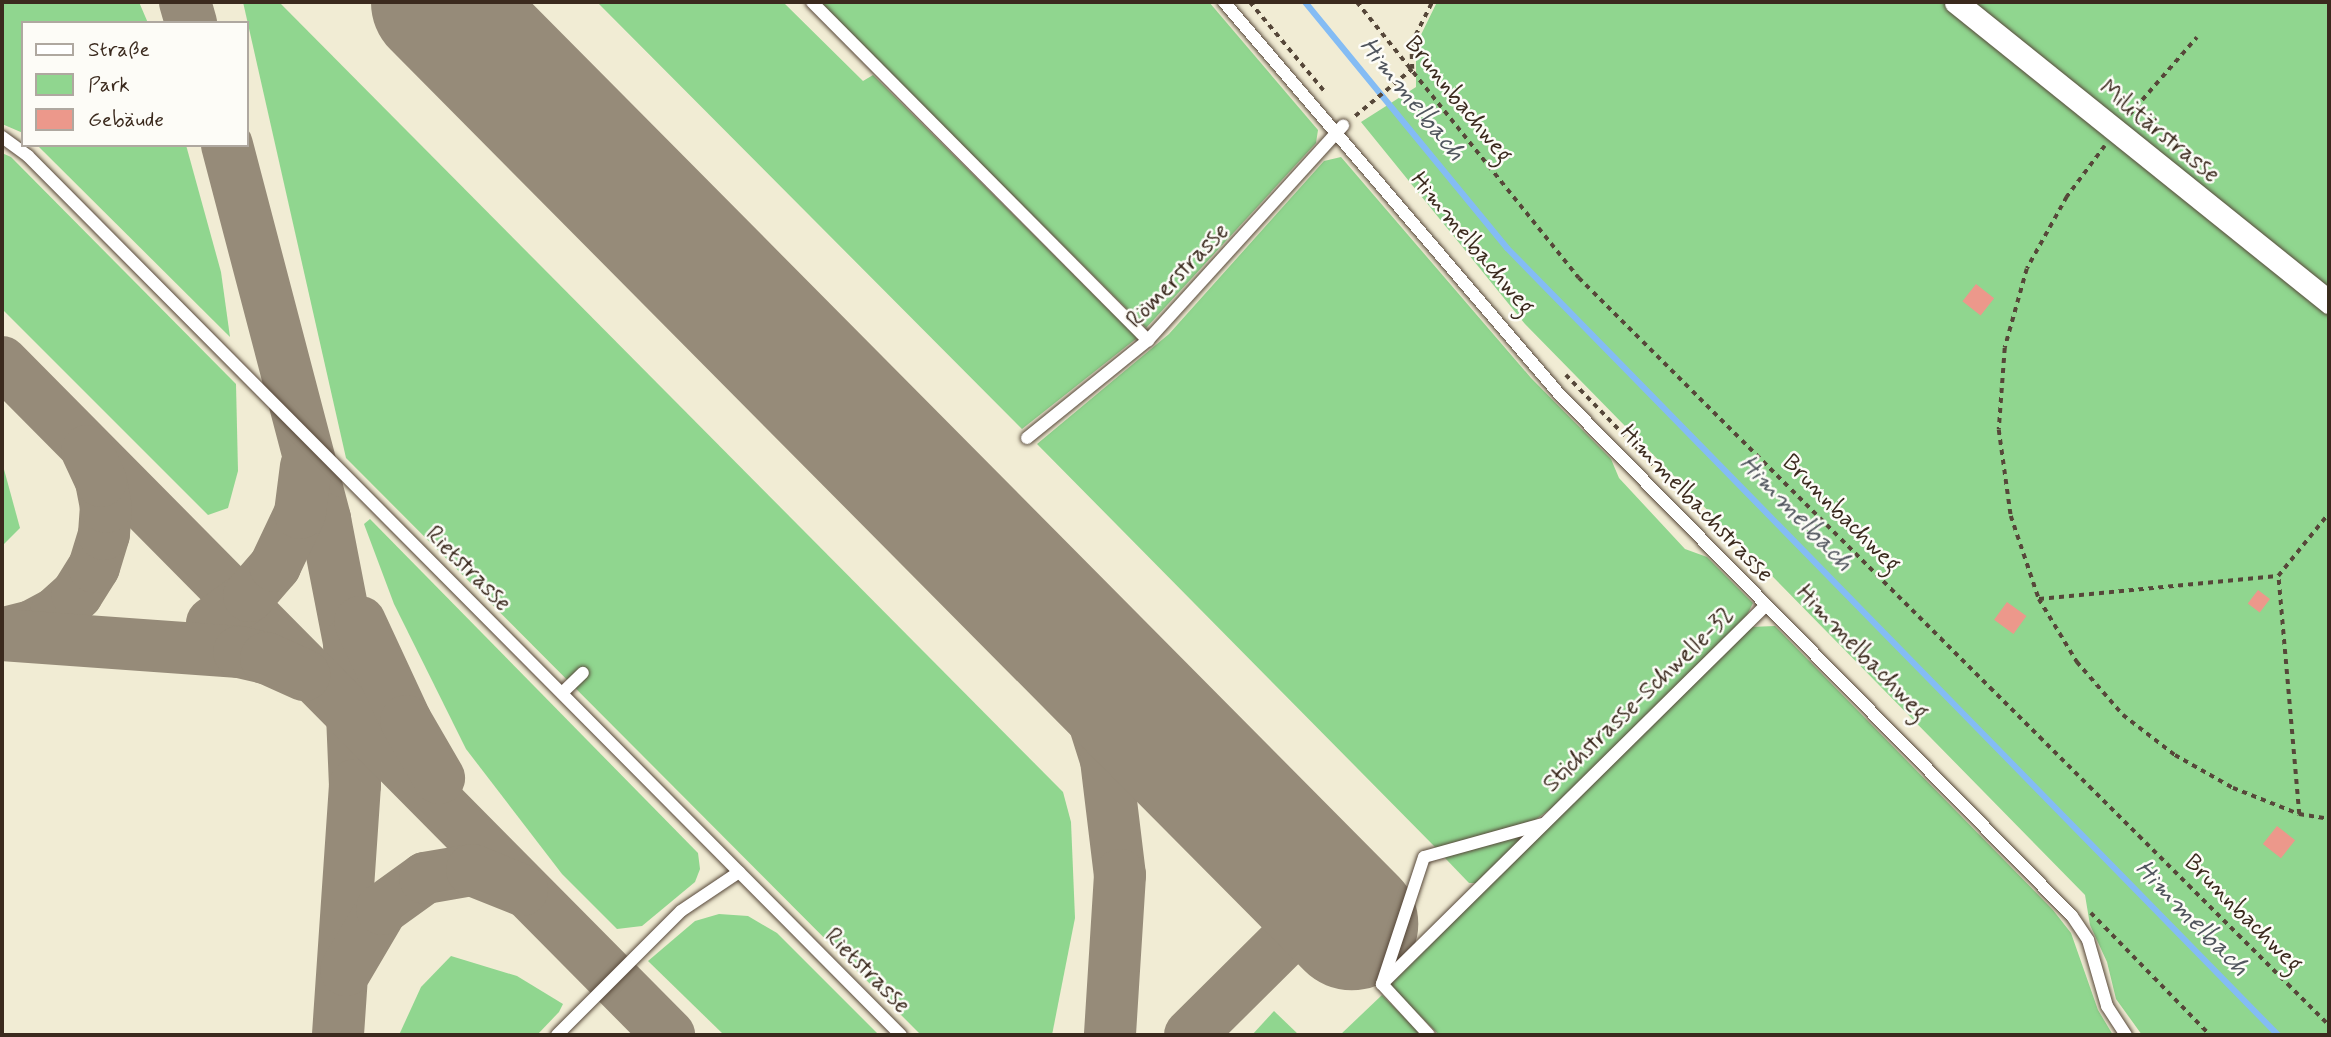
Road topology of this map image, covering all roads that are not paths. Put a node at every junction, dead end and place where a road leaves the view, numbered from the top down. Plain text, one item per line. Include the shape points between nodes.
1 (813, 2) edge
2 (1224, 2) edge
3 (1956, 2) edge
4 (865, 54) junction
5 (855, 64) dead end
6 (1339, 130) junction
7 (2, 136) edge
8 (2329, 302) edge
9 (1148, 340) junction
10 (1027, 439) dead end
11 (1765, 606) junction
12 (583, 673) dead end
13 (562, 693) junction
14 (1542, 824) junction
15 (739, 872) junction
16 (1382, 984) junction
17 (557, 1035) edge
18 (901, 1035) edge
19 (1429, 1035) edge
20 (2126, 1035) edge

1 - 4 lane
2 - 6 lane, Himmelbachstrasse
3 - 8 street, Militärstrasse
4 - 5 lane
4 - 9 lane
6 - 9 lane, Römerstrasse
6 - 11 lane, Himmelbachstrasse via 1535,369
7 - 13 lane, Rietstrasse via 28,156
9 - 10 lane, Römerstrasse
11 - 14 lane, Stichstrasse-Schwelle-32
11 - 20 lane, Himmelbachstrasse via 2072,916 2088,940 2107,1006
12 - 13 lane
13 - 15 lane, Rietstrasse
14 - 16 lane, Stichstrasse-Schwelle-32
14 - 16 lane, Stichstrasse-Schwelle-32 via 1424,858
15 - 17 lane via 681,911
15 - 18 lane, Rietstrasse
16 - 19 lane

